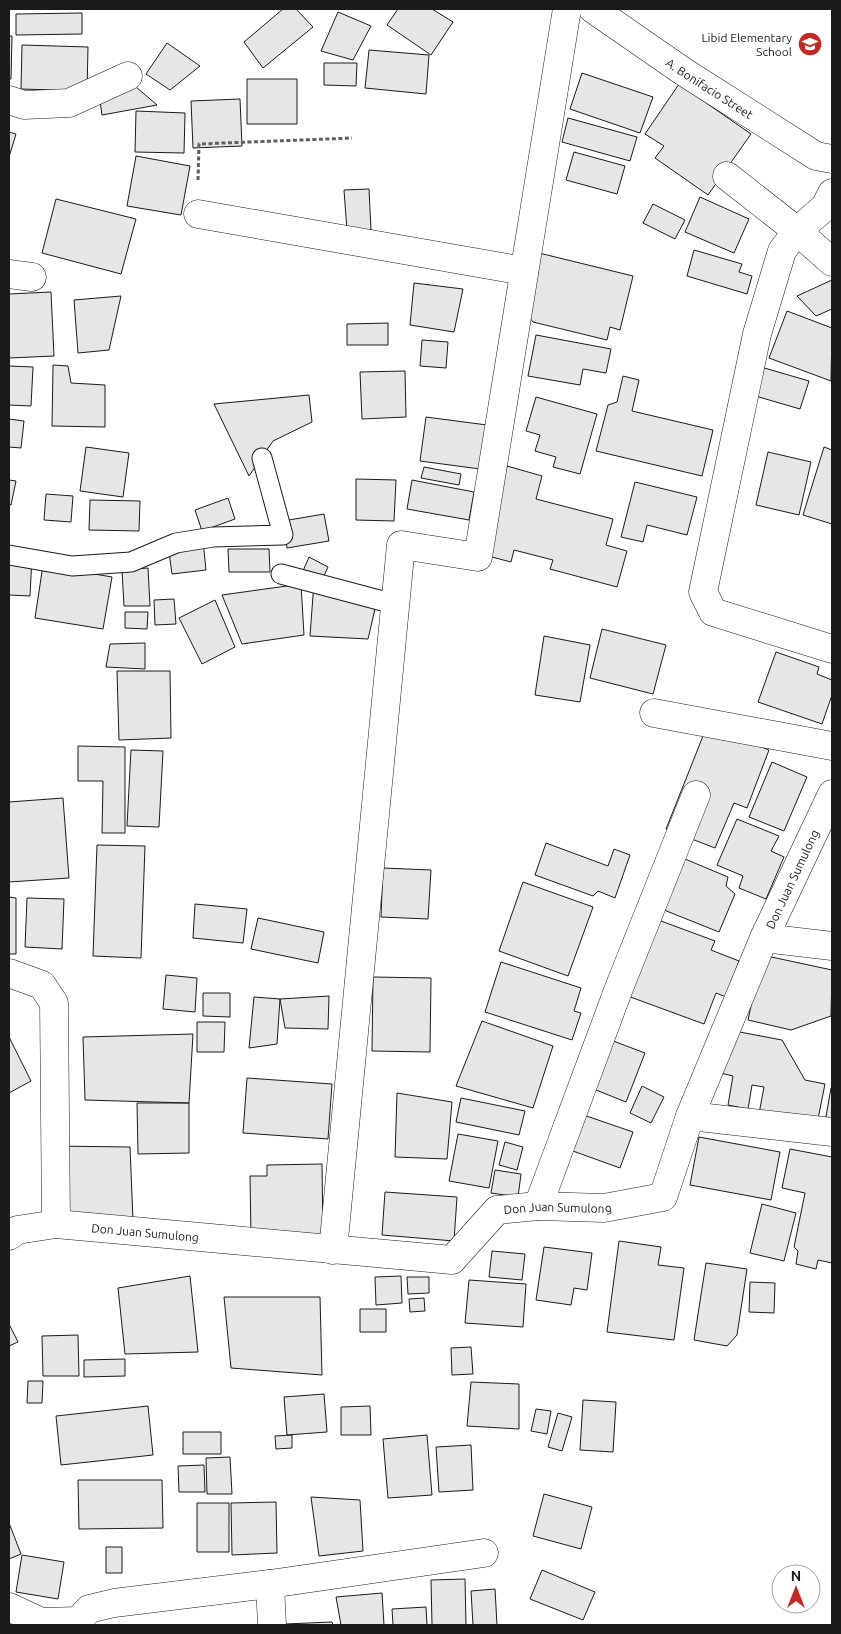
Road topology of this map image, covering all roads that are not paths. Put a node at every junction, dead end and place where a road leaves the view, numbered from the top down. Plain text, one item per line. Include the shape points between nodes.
1 (567, 9) edge
2 (593, 9) edge
3 (128, 76) dead end
4 (9, 100) edge
5 (832, 159) edge
6 (727, 176) dead end
7 (832, 192) edge
8 (198, 214) dead end
9 (798, 231) junction
10 (832, 262) edge
11 (524, 271) junction
12 (262, 458) dead end
13 (9, 555) edge
14 (281, 574) dead end
15 (394, 604) junction
16 (832, 649) edge
17 (654, 714) dead end
18 (832, 746) edge
19 (696, 794) dead end
20 (832, 794) edge
21 (764, 938) junction
22 (832, 946) edge
23 (9, 973) edge
24 (690, 1116) junction
25 (832, 1132) edge
26 (538, 1206) junction
27 (56, 1224) junction
28 (9, 1236) edge
29 (333, 1250) junction
30 (484, 1552) dead end
31 (270, 1584) junction
32 (9, 1608) edge
33 (78, 1623) edge
34 (272, 1625) edge

1 - 11 street
2 - 5 street, A. Bonifacio Street via 684,72 816,156
3 - 4 street via 69,103 24,106
6 - 9 street
7 - 9 street via 825,207
8 - 11 street
9 - 10 street
9 - 16 street via 782,251 757,334 703,592 713,612
11 - 15 street via 478,558 401,545
12 - 13 lane via 283,535 214,537 176,543 131,562 72,566
14 - 15 lane
15 - 29 street
17 - 18 street
19 - 26 street
20 - 21 street, Don Juan Sumulong
21 - 22 street
21 - 24 street, Don Juan Sumulong
23 - 27 street via 42,985 54,1003
24 - 25 street
24 - 26 street, Don Juan Sumulong via 663,1197 604,1208
26 - 29 street, Don Juan Sumulong via 497,1210 452,1260
27 - 28 street, Don Juan Sumulong via 17,1230
27 - 29 street, Don Juan Sumulong
30 - 31 street
31 - 33 street via 114,1603 89,1610
31 - 34 street
32 - 33 street via 40,1622

